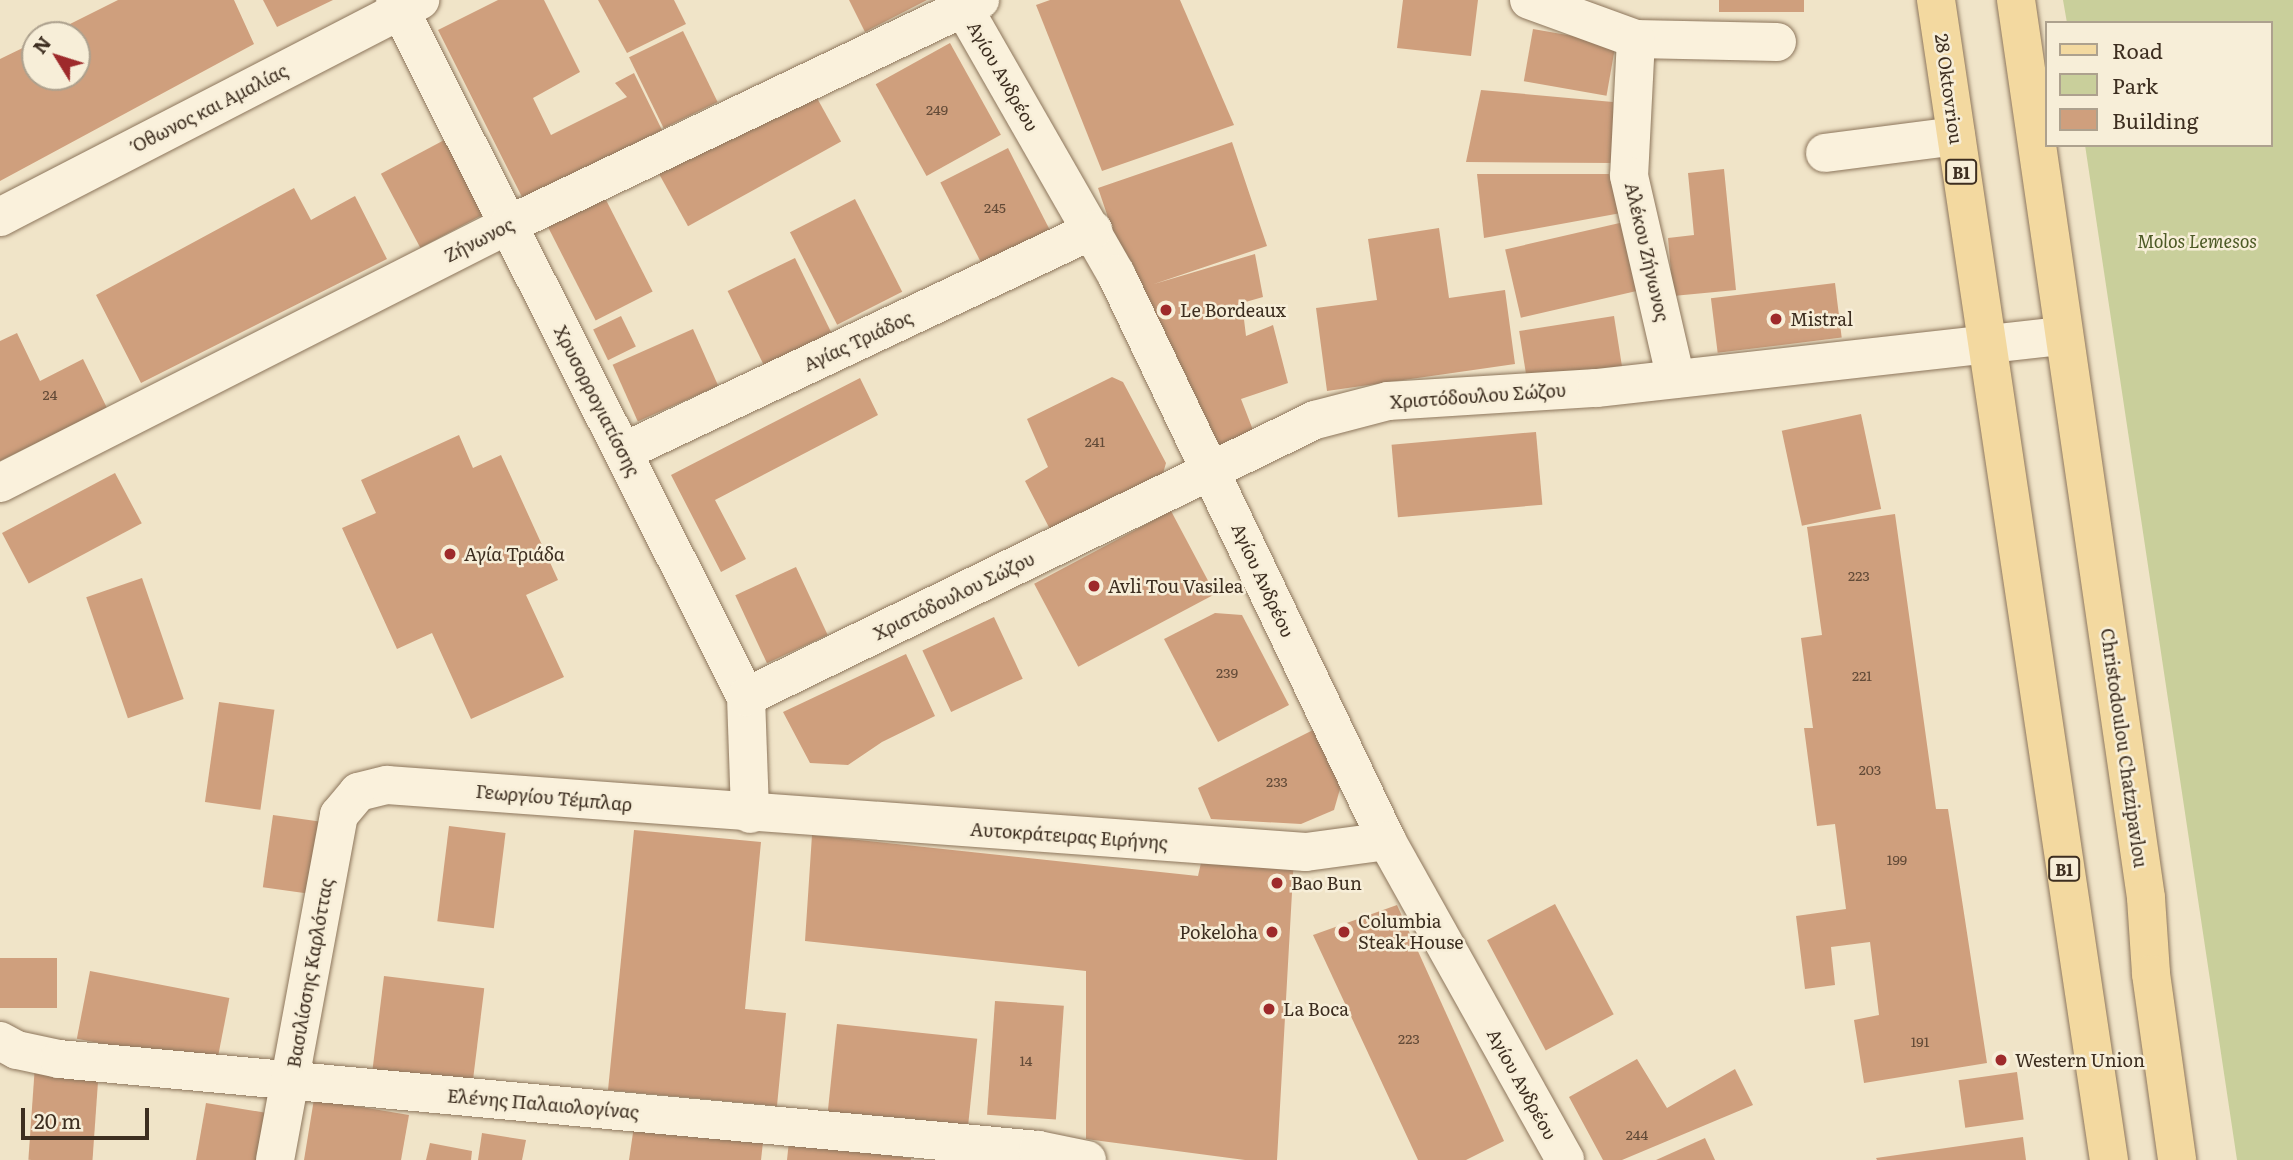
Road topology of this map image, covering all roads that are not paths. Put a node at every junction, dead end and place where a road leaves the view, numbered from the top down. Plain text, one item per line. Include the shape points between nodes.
1 (1529, 0) edge
2 (1936, 0) edge
3 (2016, 0) edge
4 (967, 2) edge
5 (405, 3) edge
6 (1636, 39) junction
7 (1777, 42) dead end
8 (1956, 136) junction
9 (1825, 153) dead end
10 (0, 217) edge
11 (508, 225) junction
12 (1093, 230) junction
13 (2063, 336) junction
14 (1987, 343) junction
15 (1676, 379) junction
16 (623, 452) junction
17 (1211, 471) junction
18 (0, 483) edge
19 (746, 697) junction
20 (358, 792) joint
21 (750, 814) junction
22 (1387, 841) junction
23 (0, 1041) edge
24 (290, 1080) junction
25 (1037, 1155) edge
26 (275, 1160) edge
27 (1087, 1160) edge
28 (1565, 1160) edge
29 (2109, 1160) edge
30 (2177, 1160) edge

1 - 6 street
2 - 8 main road, 28 Oktovriou / B1
3 - 13 main road
4 - 11 street, Ζήνωνος
4 - 12 street, Αγίου Ανδρέου
5 - 10 street, Όθωνος και Αμαλίας
5 - 11 street, Χρυσορρογιατίσσης
6 - 7 street
6 - 15 street, Αλέκου Ζήνωνος via 1629,176
8 - 9 street
8 - 14 main road, 28 Oktovriou / B1
11 - 16 street, Χρυσορρογιατίσσης
11 - 18 street, Ζήνωνος
12 - 16 street, Αγίας Τριάδος
12 - 17 street, Αγίου Ανδρέου
13 - 14 street, Χριστόδουλου Σώζου
13 - 30 main road, Christodoulou Chatzipavlou via 2146,898 2151,974
14 - 15 street, Χριστόδουλου Σώζου
14 - 29 main road, B1
15 - 17 street, Χριστόδουλου Σώζου via 1388,401 1315,420
16 - 19 street, Χρυσορρογιατίσσης
17 - 19 street, Χριστόδουλου Σώζου
17 - 22 street, Αγίου Ανδρέου
19 - 21 street, Χρυσορρογιατίσσης
20 - 21 street, Γεωργίου Τέμπλαρ via 387,785
20 - 24 street, Βασιλίσσης Καρλόττας via 339,816
21 - 22 street, Αυτοκράτειρας Ειρήνης via 1306,852
22 - 28 street, Αγίου Ανδρέου
23 - 24 street, Ελένης Παλαιολογίνας via 59,1059
24 - 25 street, Ελένης Παλαιολογίνας
24 - 26 street, Βασιλίσσης Καρλόττας
25 - 27 street, Ελένης Παλαιολογίνας

